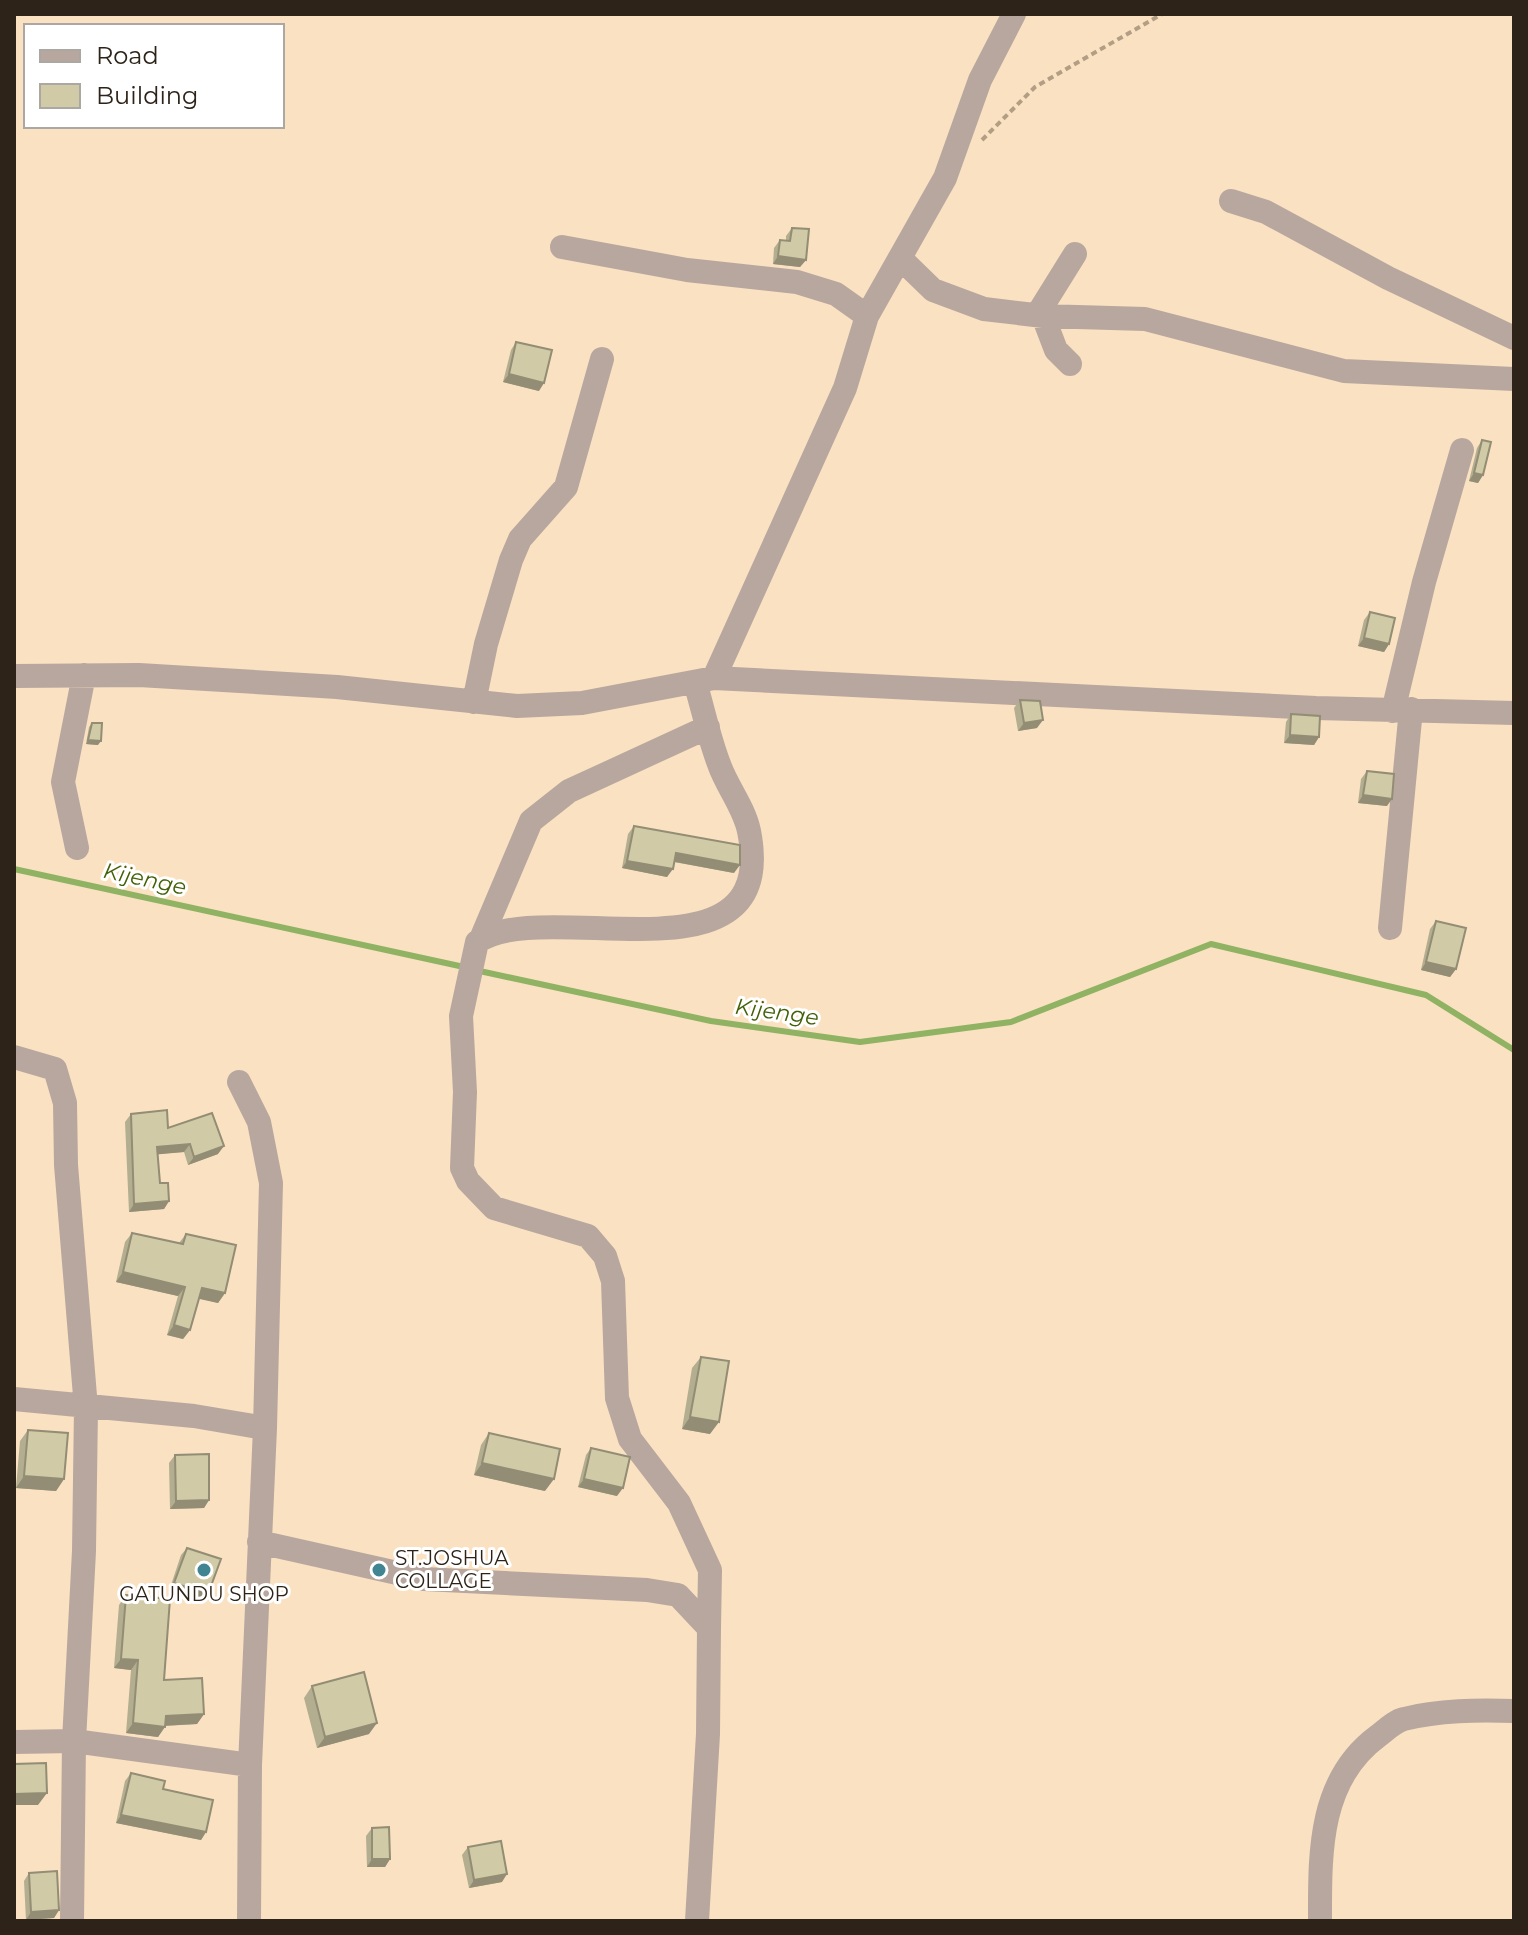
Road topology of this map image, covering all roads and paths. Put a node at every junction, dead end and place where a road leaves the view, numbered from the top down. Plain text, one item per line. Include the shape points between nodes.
1 (1014, 14) edge
2 (1162, 14) edge
3 (975, 148) dead end
4 (1231, 201) dead end
5 (562, 247) dead end
6 (1075, 254) dead end
7 (900, 258) junction
8 (867, 316) junction
9 (1040, 316) junction
10 (1514, 338) edge
11 (602, 359) dead end
12 (1070, 364) dead end
13 (1514, 379) edge
14 (1462, 450) dead end
15 (84, 675) junction
16 (16, 677) edge
17 (705, 680) junction
18 (474, 702) junction
19 (1402, 710) junction
20 (1514, 713) edge
21 (708, 727) junction
22 (77, 848) dead end
23 (1390, 928) dead end
24 (478, 942) junction
25 (14, 1057) edge
26 (239, 1082) dead end
27 (14, 1399) edge
28 (86, 1408) junction
29 (265, 1428) junction
30 (259, 1542) junction
31 (709, 1628) junction
32 (1514, 1711) edge
33 (74, 1741) junction
34 (14, 1742) edge
35 (250, 1765) junction
36 (72, 1921) edge
37 (249, 1921) edge
38 (697, 1921) edge
39 (1320, 1921) edge

1 - 7 street via 980,80 945,178
2 - 3 path via 1035,87
4 - 10 street via 1266,212
5 - 8 street via 687,270 797,282 836,294
6 - 9 street
7 - 8 street
7 - 9 street via 933,290 984,309
8 - 17 street via 845,388
9 - 12 street via 1056,350
9 - 13 street via 1145,319 1344,371
11 - 18 street via 566,487 520,539 511,560
14 - 19 street via 1424,582
15 - 16 street
15 - 18 street via 337,687
15 - 22 street via 63,782
17 - 18 street via 582,703
17 - 19 street
17 - 21 street
19 - 20 street
19 - 23 street
21 - 24 street via 569,791 531,821
21 - 24 street via 749,833 750,870 741,900 711,919 663,929 525,930
24 - 31 street via 460,1027 465,1092 462,1168 494,1208 588,1236 605,1256 613,1281 617,1398 630,1439 679,1503 710,1570
25 - 28 street via 55,1069 65,1103
26 - 29 street via 259,1122 271,1183
27 - 28 street
28 - 29 street via 194,1416
28 - 33 street
29 - 30 street
30 - 31 street via 424,1579 678,1595
30 - 35 street
31 - 38 street
32 - 39 street via 1469,1710 1400,1720 1369,1742 1334,1789 1322,1835
33 - 34 street
33 - 35 street
33 - 36 street
35 - 37 street

